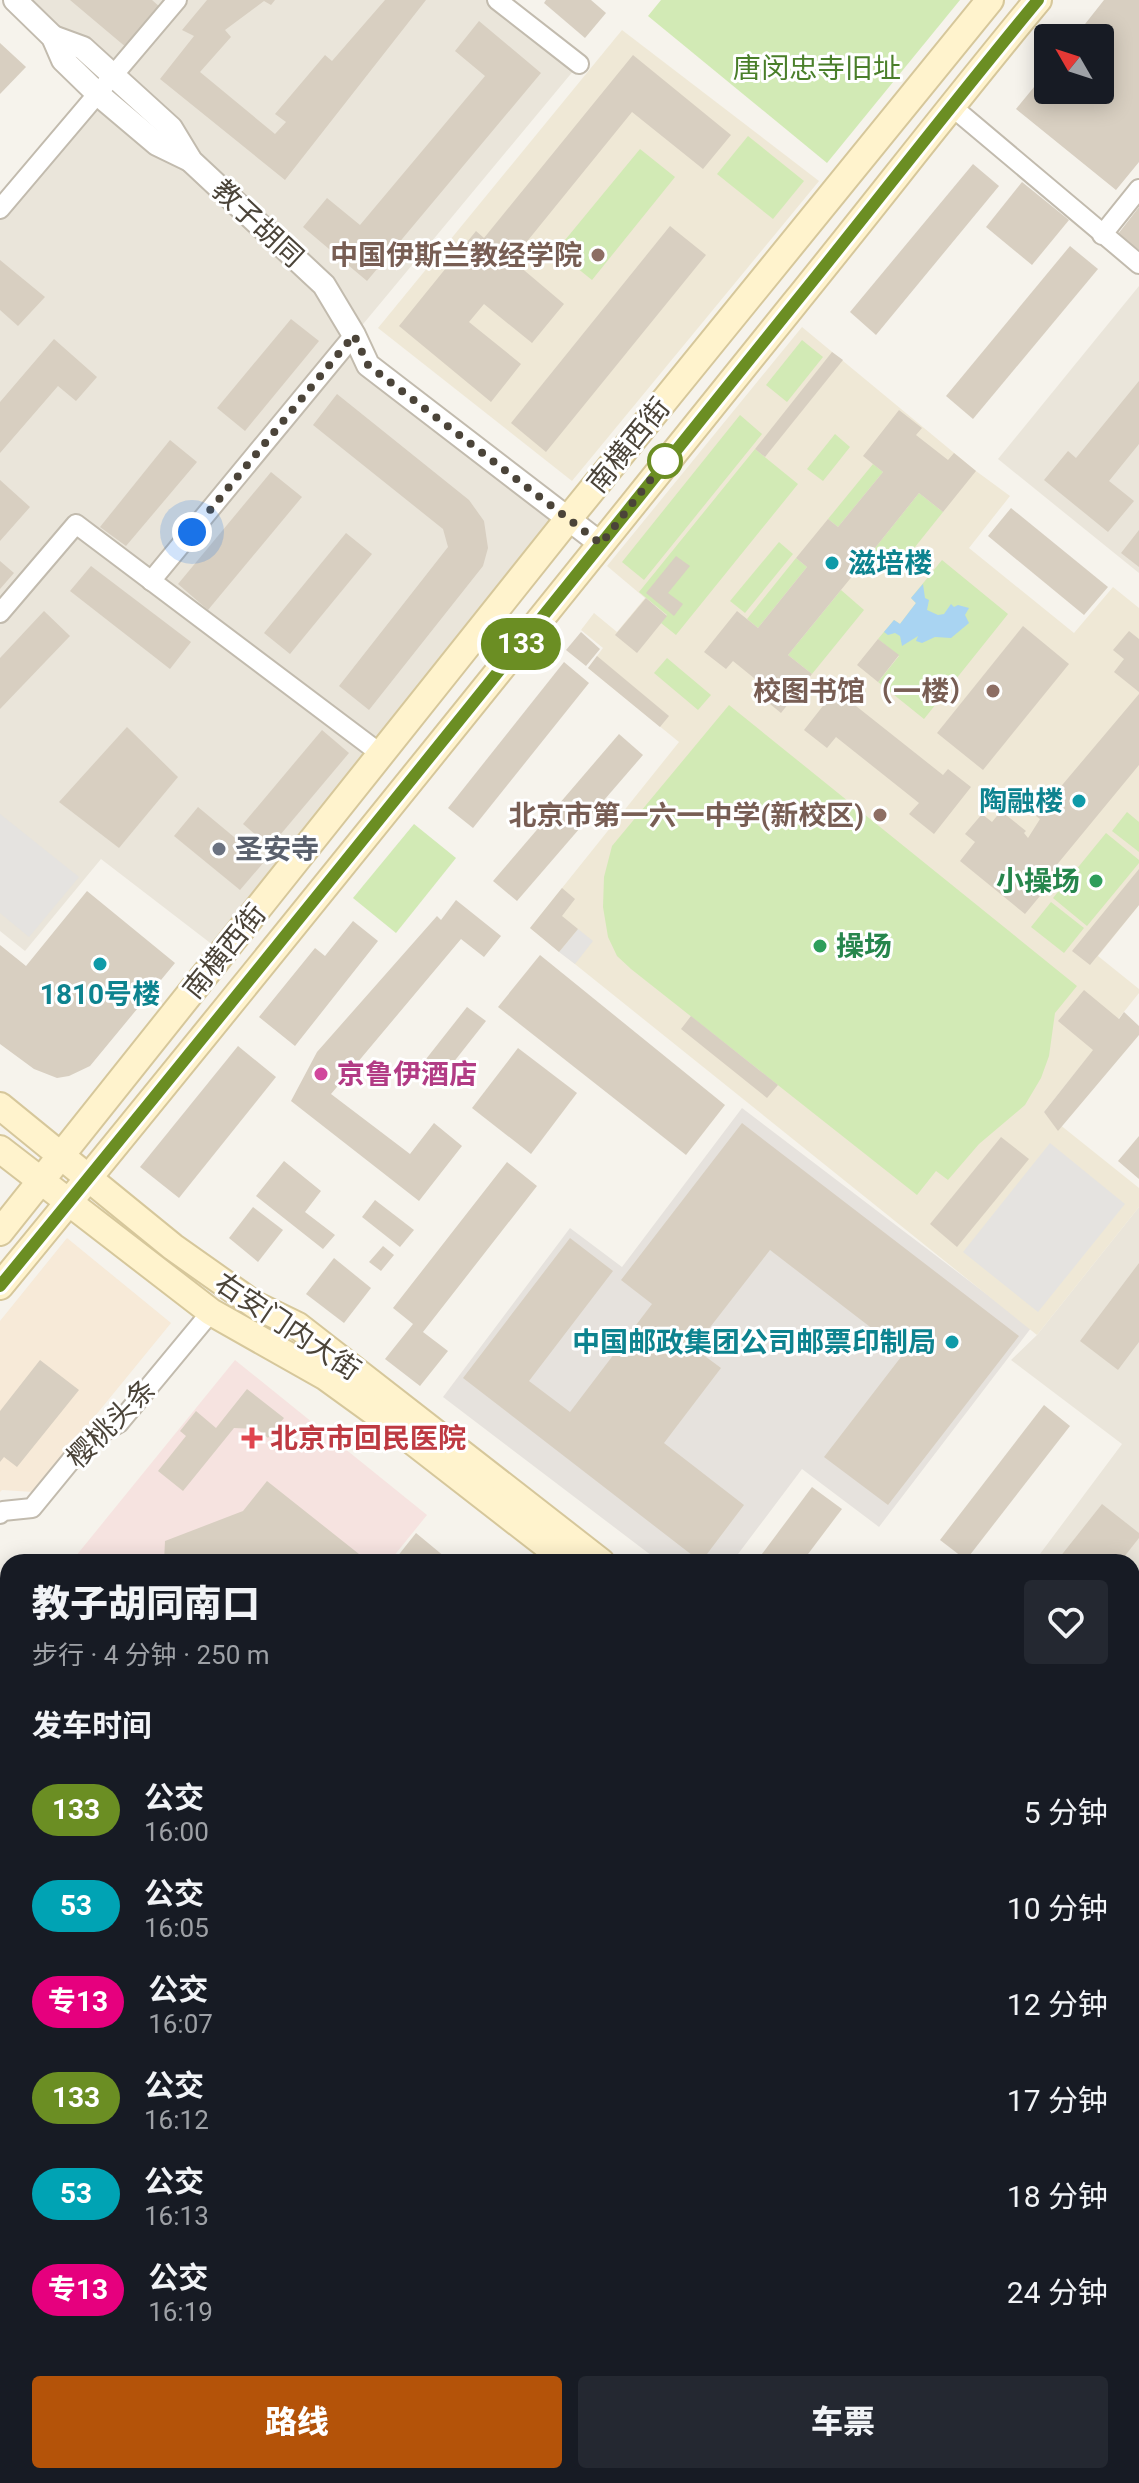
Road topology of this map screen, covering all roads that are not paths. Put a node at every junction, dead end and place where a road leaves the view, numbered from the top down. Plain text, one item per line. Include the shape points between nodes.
1 (15, 0) edge
2 (177, 0) edge
3 (497, 0) edge
4 (990, 0) edge
5 (1038, 0) edge
6 (579, 64) dead end
7 (106, 86) junction
8 (950, 105) junction
9 (1139, 189) edge
10 (0, 209) edge
11 (1102, 235) junction
12 (1139, 264) edge
13 (354, 335) junction
14 (569, 518) junction
15 (601, 544) junction
16 (151, 581) junction
17 (0, 613) edge
18 (381, 754) junction
19 (0, 1106) edge
20 (0, 1149) edge
21 (61, 1156) junction
22 (88, 1177) junction
23 (42, 1181) junction
24 (70, 1201) junction
25 (0, 1232) edge
26 (0, 1286) edge
27 (211, 1312) junction
28 (0, 1514) edge
29 (577, 1554) edge
30 (578, 1554) edge

1 - 7 street, 教子胡同 via 53,37 83,48
2 - 7 street
3 - 6 street
4 - 14 main road, 南横西街
5 - 8 main road, 南横西街
7 - 10 street
7 - 13 street, 教子胡同 via 171,128 191,161 324,285
8 - 11 street
8 - 15 main road, 南横西街
9 - 11 street
11 - 12 street
13 - 14 street, 教子胡同 via 368,365
13 - 16 street
14 - 15 street, 教子胡同
14 - 18 main road, 南横西街
15 - 22 main road, 南横西街
16 - 17 street via 76,524
16 - 18 street
18 - 21 main road, 南横西街
19 - 21 main road, 右安门内大街
20 - 23 main road, 右安门内大街
21 - 22 main road, 右安门内大街
21 - 23 main road, 南横西街
22 - 24 main road, 南横西街
22 - 30 main road, 右安门内大街 via 173,1247 255,1305 298,1326
23 - 24 main road, 右安门内大街
23 - 25 main road, 南横西街
24 - 26 main road, 南横西街
24 - 27 main road, 右安门内大街
27 - 28 street, 樱桃头条 via 119,1423 86,1442 32,1508
27 - 29 main road, 右安门内大街 via 326,1377

